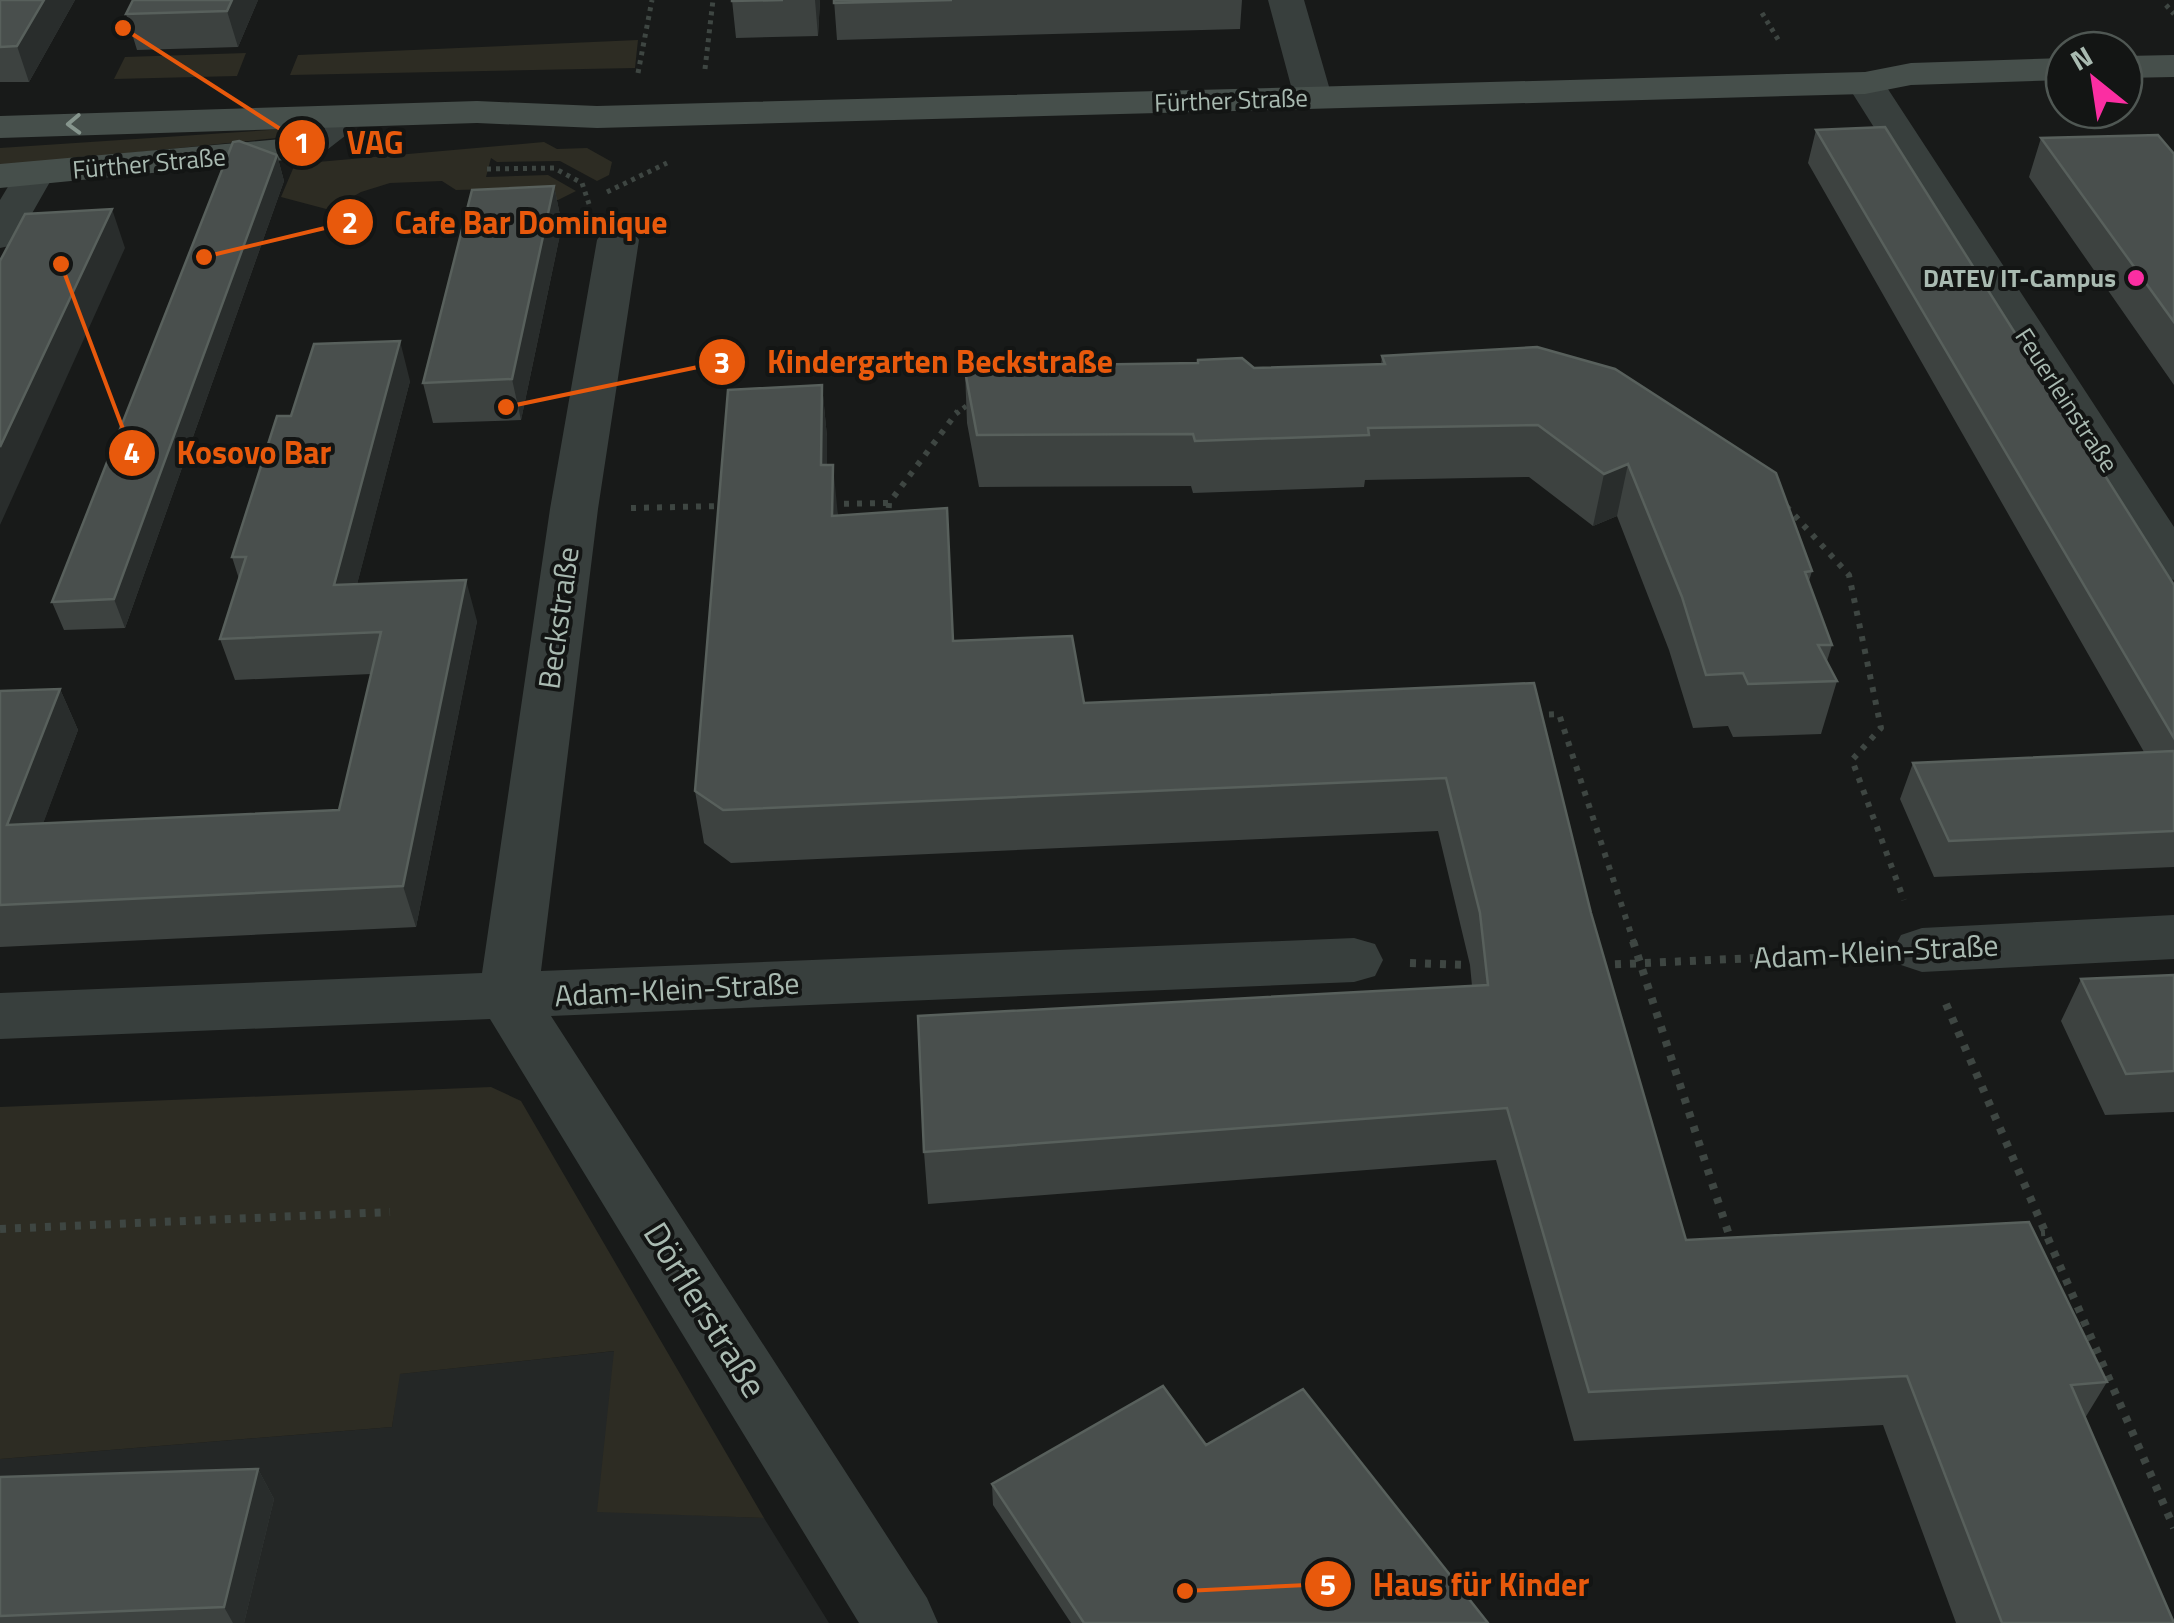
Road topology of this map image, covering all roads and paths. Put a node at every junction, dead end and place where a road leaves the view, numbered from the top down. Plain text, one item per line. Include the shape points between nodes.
1 (652, 0) edge
2 (713, 0) edge
3 (1286, 0) edge
4 (2166, 5) dead end
5 (1762, 13) dead end
6 (2174, 14) edge
7 (1782, 46) dead end
8 (2174, 66) edge
9 (2144, 67) edge
10 (2044, 70) edge
11 (704, 80) dead end
12 (636, 82) dead end
13 (1865, 83) junction
14 (2174, 95) edge
15 (2144, 96) edge
16 (1313, 97) junction
17 (2044, 98) edge
18 (0, 127) edge
19 (324, 132) junction
20 (487, 169) dead end
21 (17, 175) edge
22 (588, 202) dead end
23 (0, 236) edge
24 (618, 240) dead end
25 (977, 400) edge
26 (1782, 502) edge
27 (889, 503) junction
28 (830, 504) edge
29 (732, 506) edge
30 (574, 509) junction
31 (888, 538) edge
32 (2174, 565) edge
33 (1519, 716) edge
34 (2174, 937) edge
35 (1922, 950) junction
36 (1354, 960) dead end
37 (1640, 964) junction
38 (1594, 966) edge
39 (508, 998) junction
40 (0, 1016) edge
41 (390, 1212) dead end
42 (0, 1230) edge
43 (2045, 1232) junction
44 (2006, 1234) edge
45 (1732, 1244) edge
46 (2174, 1528) edge
47 (901, 1623) edge

1 - 12 path
2 - 11 path
3 - 16 street
4 - 6 path
5 - 7 path
8 - 9 main road
10 - 13 main road, Fürther Straße via 1912,74
13 - 16 main road, Fürther Straße
13 - 17 main road, Fürther Straße via 1925,96
13 - 32 street, Feuerleinstraße
14 - 15 main road
16 - 19 main road, Fürther Straße via 597,117
19 -> 18 main road, Fürther Straße
19 - 21 main road, Fürther Straße
20 - 22 path via 554,168 582,183
21 - 23 street
24 - 30 street, Beckstraße
25 - 27 path via 961,407
26 - 35 path via 1849,575 1881,728 1852,760
27 - 28 path
27 - 31 path
29 - 30 path
30 - 39 street, Beckstraße
33 - 37 path via 1559,714
34 - 35 street, Adam-Klein-Straße
35 - 37 path, Adam-Klein-Straße
35 - 43 path
36 - 39 street, Adam-Klein-Straße
37 - 38 path, Adam-Klein-Straße
37 - 45 path
39 - 40 street, Adam-Klein-Straße
39 - 47 street, Dörflerstraße
41 - 42 path
43 - 44 path
43 - 46 path

